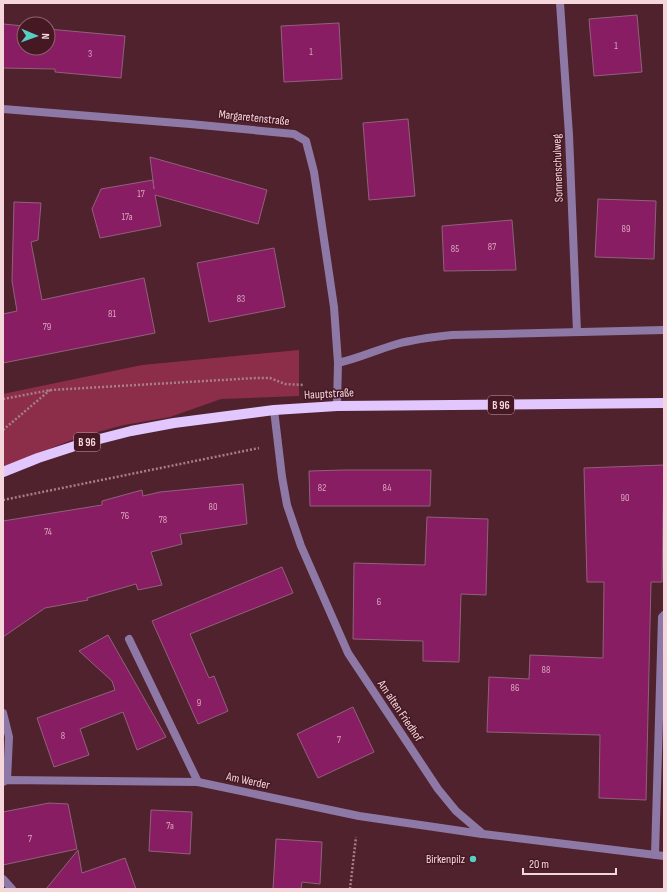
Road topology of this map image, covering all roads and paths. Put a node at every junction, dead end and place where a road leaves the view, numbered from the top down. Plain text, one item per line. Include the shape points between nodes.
1 (560, 3) edge
2 (3, 109) edge
3 (664, 330) edge
4 (577, 332) junction
5 (338, 363) junction
6 (338, 386) junction
7 (51, 390) junction
8 (3, 399) edge
9 (664, 403) edge
10 (337, 406) junction
11 (274, 410) junction
12 (3, 430) edge
13 (278, 444) junction
14 (3, 472) edge
15 (3, 500) edge
16 (664, 615) edge
17 (129, 639) dead end
18 (3, 713) edge
19 (5, 781) edge
20 (198, 782) junction
21 (359, 816) junction
22 (483, 834) junction
23 (655, 855) junction
24 (664, 856) edge
25 (3, 879) edge
26 (12, 889) edge
27 (350, 889) edge

1 - 4 street, Sonnenschulweg via 569,135
2 - 5 street, Margaretenstraße via 294,134 306,141 314,172 334,307
3 - 4 street
4 - 5 street via 424,338
5 - 6 street, Margaretenstraße
6 - 7 path via 285,384 270,378 256,378
6 - 10 street, Margaretenstraße
7 - 8 path
7 - 12 path
9 - 10 main road, Hauptstraße / B 96
10 - 11 main road, Hauptstraße / B 96
11 - 13 street, Am alten Friedhof
11 - 14 main road, Hauptstraße / B 96 via 131,431 77,445
13 - 15 path
13 - 22 street, Am alten Friedhof via 287,505 298,539 348,653 438,789 456,811
16 - 23 street
17 - 20 street
18 - 19 street, Am Werder via 8,737
19 - 20 street, Am Werder
20 - 21 street, Am Werder
21 - 22 street, Am Werder
21 - 27 path
22 - 23 street
23 - 24 street
25 - 26 street

